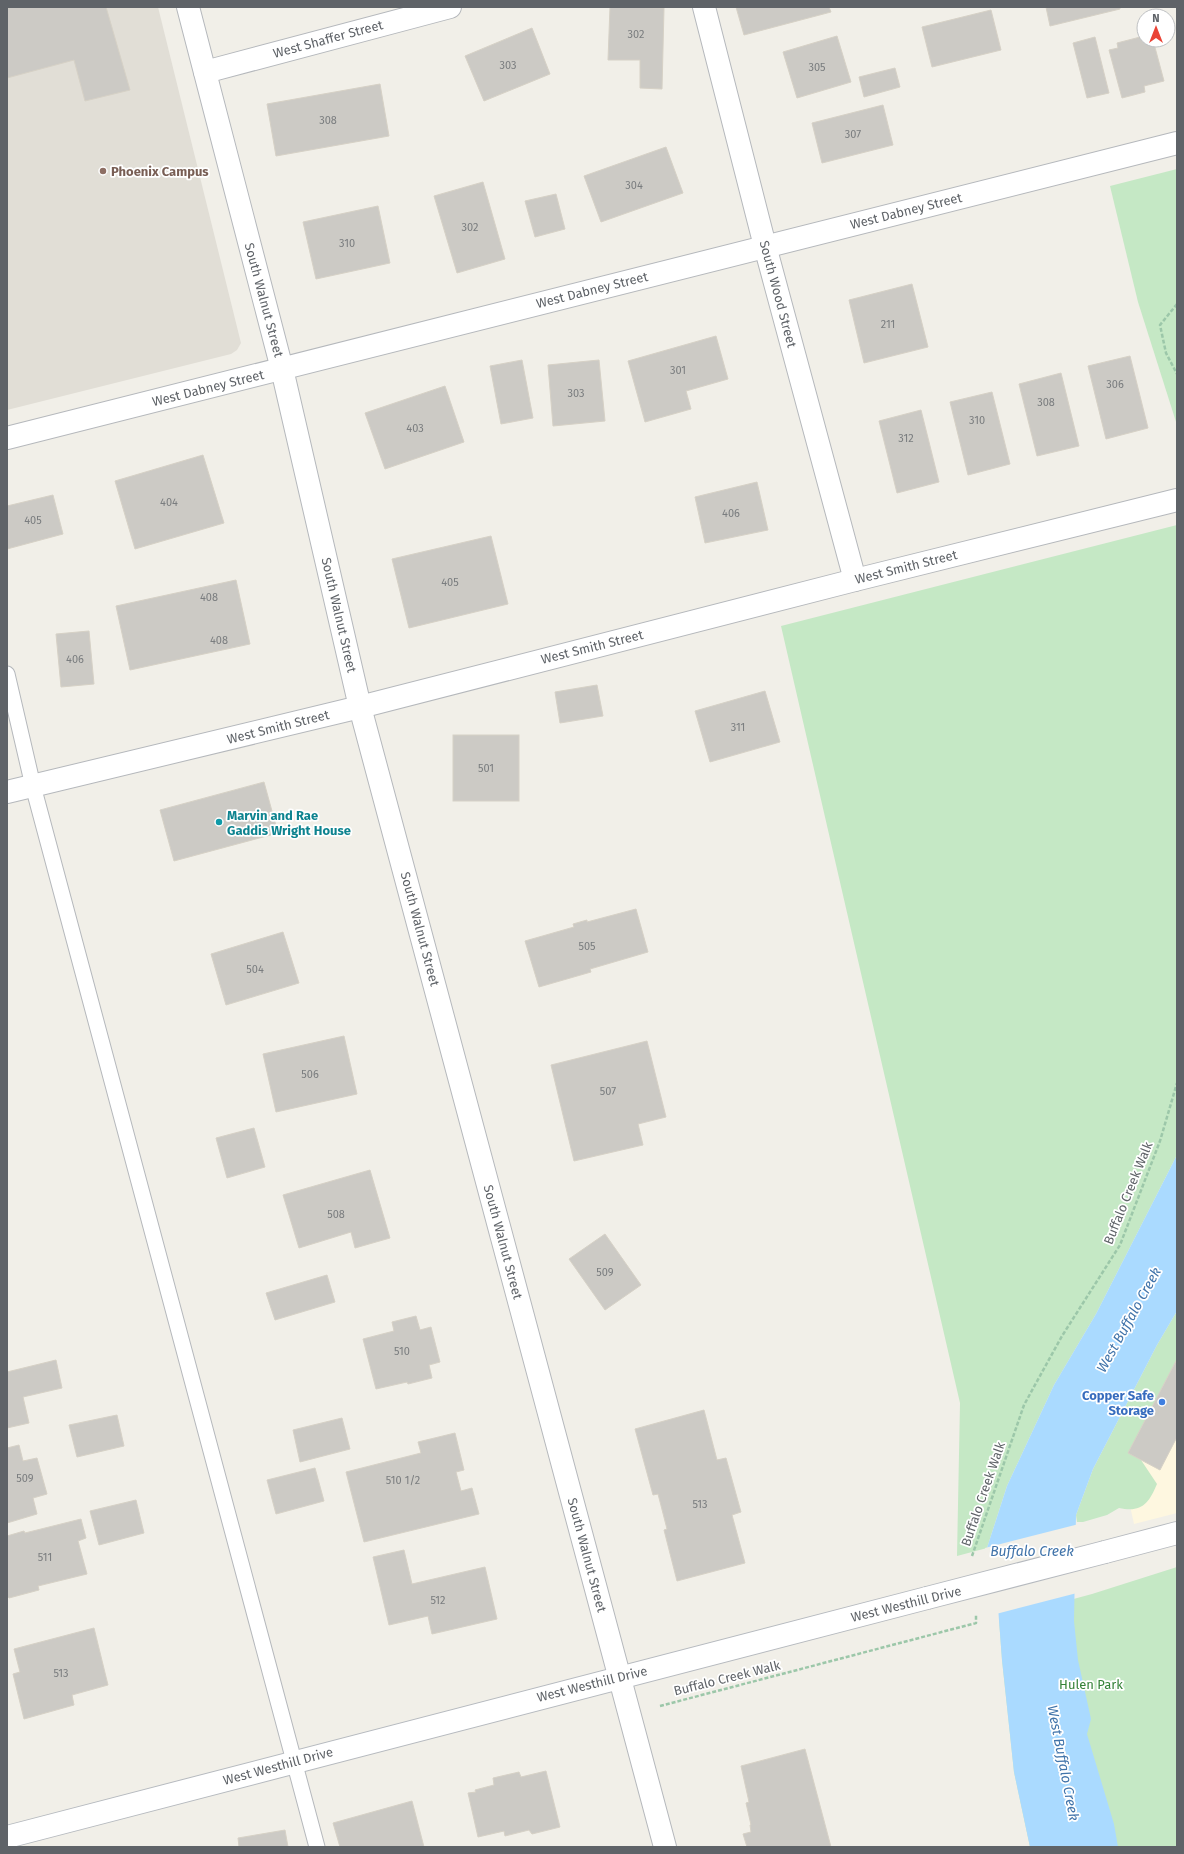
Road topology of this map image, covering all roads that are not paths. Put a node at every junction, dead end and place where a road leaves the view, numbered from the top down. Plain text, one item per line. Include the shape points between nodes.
1 (188, 7) edge
2 (450, 7) edge
3 (704, 7) edge
4 (205, 72) junction
5 (1177, 143) edge
6 (765, 246) junction
7 (282, 369) junction
8 (7, 438) edge
9 (1177, 500) edge
10 (855, 580) junction
11 (7, 674) edge
12 (360, 706) junction
13 (33, 786) junction
14 (7, 792) edge
15 (1177, 1533) edge
16 (619, 1677) junction
17 (295, 1761) junction
18 (7, 1837) edge
19 (317, 1847) edge
20 (665, 1847) edge

1 - 4 street, South Walnut Street
2 - 4 street, West Shaffer Street
3 - 6 street, South Wood Street
4 - 7 street, South Walnut Street
5 - 6 street, West Dabney Street
6 - 7 street, West Dabney Street
6 - 10 street, South Wood Street
7 - 8 street, West Dabney Street
7 - 12 street, South Walnut Street
9 - 10 street, West Smith Street
10 - 12 street, West Smith Street
11 - 13 lane
12 - 13 street, West Smith Street
12 - 16 street, South Walnut Street
13 - 14 street, West Smith Street
13 - 17 lane
15 - 16 street, West Westhill Drive, bridge
16 - 17 street, West Westhill Drive
16 - 20 street, South Walnut Street
17 - 18 street, West Westhill Drive
17 - 19 lane

